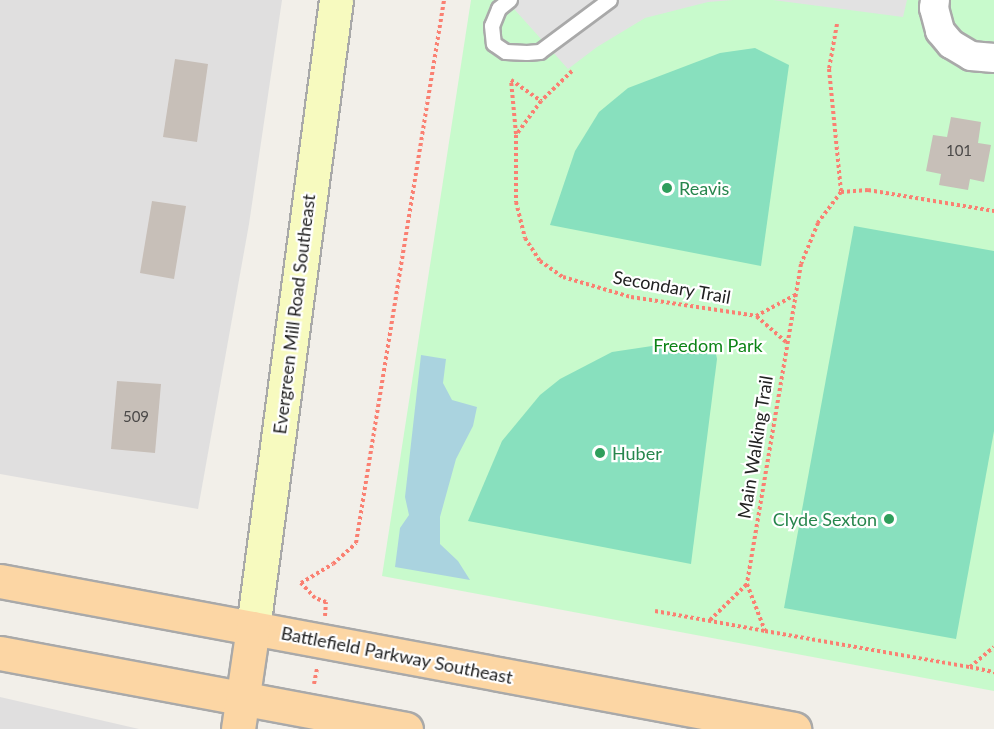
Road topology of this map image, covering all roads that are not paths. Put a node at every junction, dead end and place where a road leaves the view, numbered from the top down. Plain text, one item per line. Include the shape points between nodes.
1 (336, 0) edge
2 (510, 0) edge
3 (610, 0) edge
4 (935, 0) edge
5 (994, 58) edge
6 (0, 580) edge
7 (253, 628) junction
8 (0, 653) edge
9 (240, 714) edge
10 (406, 729) edge
11 (794, 729) edge

1 - 7 main road, Evergreen Mill Road Southeast
2 - 3 lane via 499,9 492,26 494,44 506,52 527,53 540,52
4 - 5 street via 940,31 951,44 971,56
6 - 7 main road, Battlefield Parkway Southeast
7 - 9 main road
7 - 11 main road, Battlefield Parkway Southeast
8 - 9 main road
9 - 10 main road via 309,711

